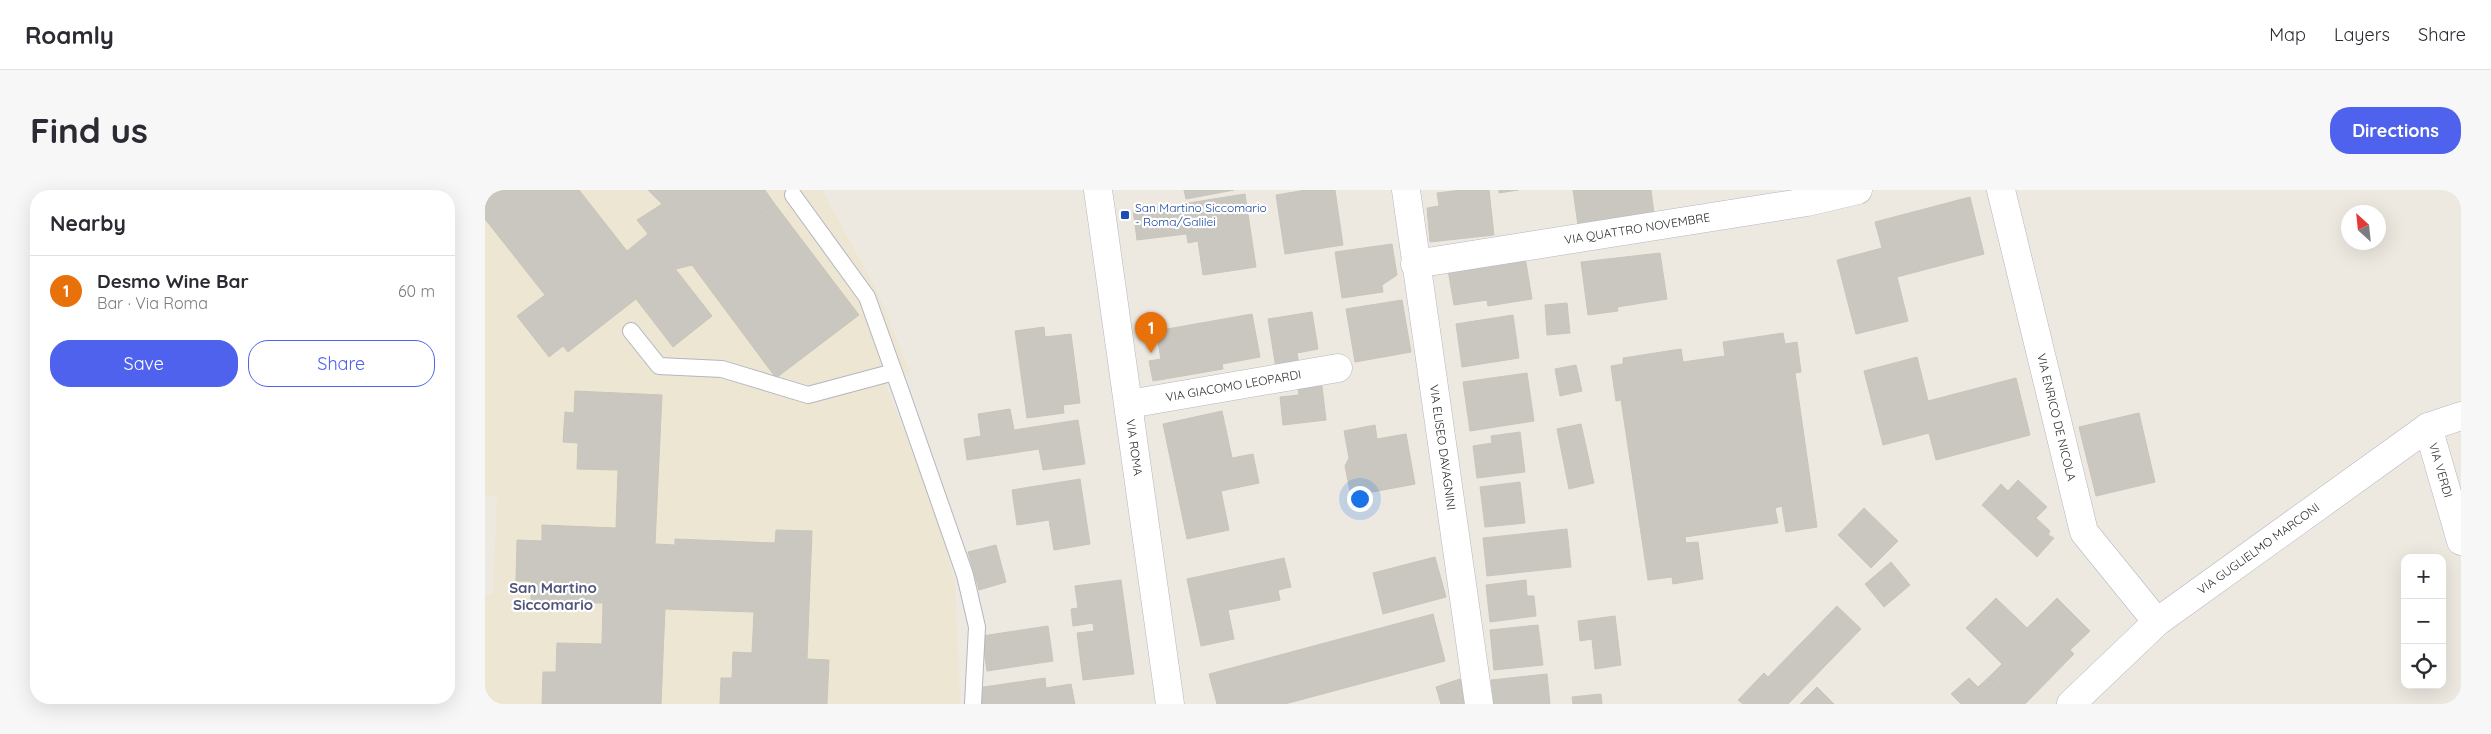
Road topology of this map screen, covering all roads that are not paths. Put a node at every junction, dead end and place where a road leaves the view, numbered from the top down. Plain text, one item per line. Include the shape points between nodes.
1 (1098, 190) edge
2 (1406, 190) edge
3 (1858, 190) edge
4 (2001, 190) edge
5 (793, 195) dead end
6 (1415, 264) junction
7 (631, 331) dead end
8 (1337, 368) dead end
9 (894, 372) junction
10 (1129, 404) junction
11 (2461, 416) edge
12 (2428, 427) junction
13 (2461, 541) edge
14 (2157, 622) junction
15 (973, 704) edge
16 (1170, 704) edge
17 (1479, 704) edge
18 (2071, 704) edge

1 - 10 street, VIA ROMA
2 - 6 street, VIA ELISEO DAVAGNINI
3 - 6 street, VIA QUATTRO NOVEMBRE via 1807,202
4 - 14 street, VIA ENRICO DE NICOLA via 2084,532
5 - 9 lane via 867,297
6 - 17 street, VIA ELISEO DAVAGNINI
7 - 9 lane via 659,366 722,369 808,395
8 - 10 street, VIA GIACOMO LEOPARDI
9 - 15 lane via 965,574 977,627
10 - 16 street, VIA ROMA
11 - 12 street, VIA GUGLIELMO MARCONI
12 - 13 street, VIA VERDI
12 - 14 street, VIA GUGLIELMO MARCONI
14 - 18 street, VIA GUGLIELMO MARCONI

